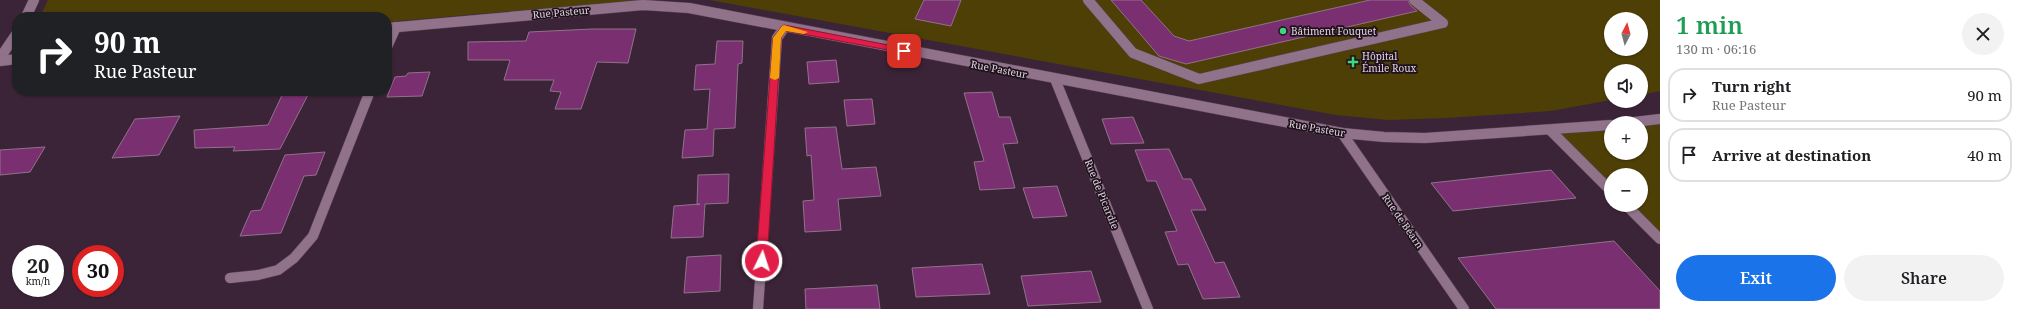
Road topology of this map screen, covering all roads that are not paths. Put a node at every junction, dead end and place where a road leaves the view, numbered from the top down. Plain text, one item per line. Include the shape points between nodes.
1 (34, 0) edge
2 (1088, 0) edge
3 (1414, 0) edge
4 (28, 12) edge
5 (392, 27) edge
6 (784, 28) junction
7 (12, 40) edge
8 (0, 58) edge
9 (12, 60) edge
10 (0, 61) edge
11 (1055, 79) junction
12 (368, 96) edge
13 (1660, 119) edge
14 (1648, 120) edge
15 (1604, 126) edge
16 (1550, 130) junction
17 (1342, 133) junction
18 (1604, 184) edge
19 (1633, 212) edge
20 (1660, 239) edge
21 (230, 278) dead end
22 (758, 309) edge
23 (1148, 309) edge
24 (1464, 309) edge

1 - 4 street
2 - 3 street via 1133,53 1199,79 1443,23
5 - 6 street, Rue Pasteur via 643,5 689,8
6 - 11 street, Rue Pasteur
6 - 22 street via 777,38
7 - 8 street
9 - 10 street
11 - 17 street, Rue Pasteur
11 - 23 street, Rue de Picardie
12 - 21 street via 313,236 300,254 283,268 269,274
13 - 14 street
15 - 16 street, Rue Pasteur
16 - 17 street, Rue Pasteur via 1425,138
16 - 18 street
17 - 24 street, Rue de Béarn
19 - 20 street

